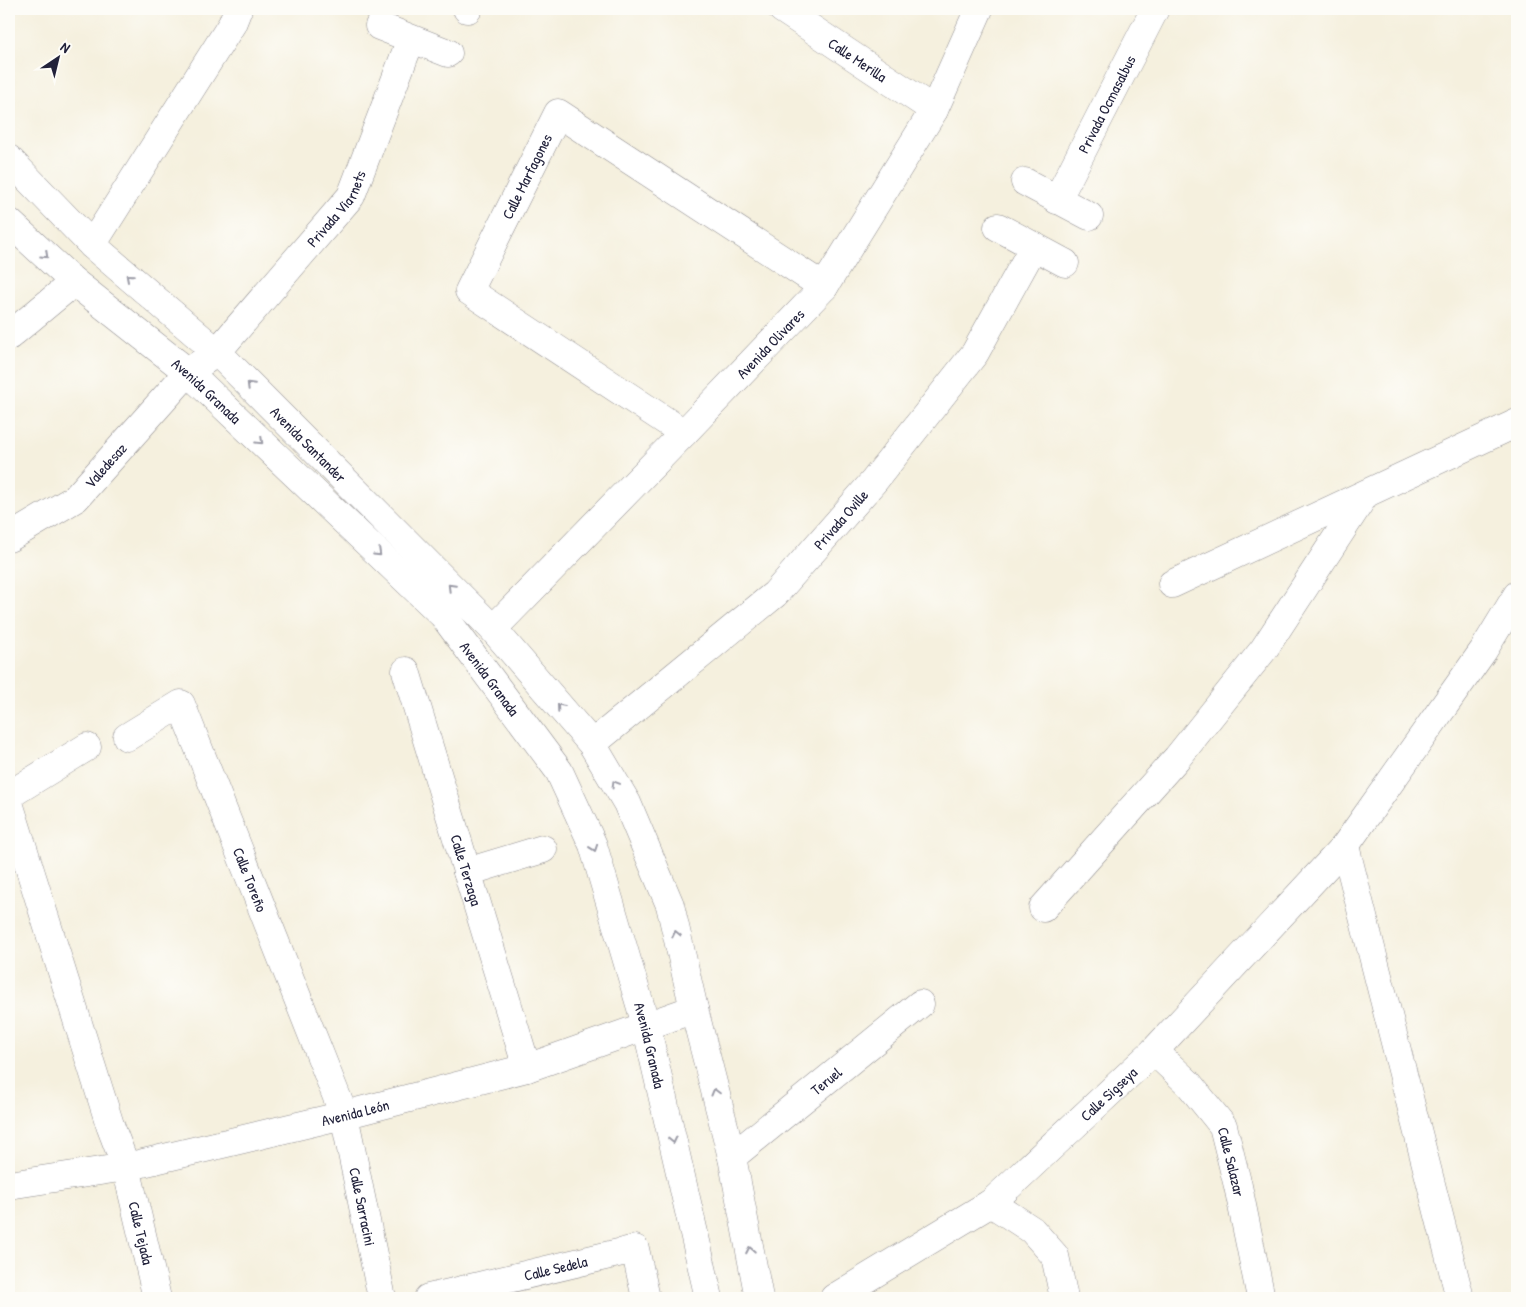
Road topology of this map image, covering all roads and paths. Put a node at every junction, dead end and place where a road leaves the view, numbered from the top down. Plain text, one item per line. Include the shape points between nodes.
1 (238, 9) edge
2 (782, 9) edge
3 (979, 9) edge
4 (1155, 9) edge
5 (379, 26) dead end
6 (411, 39) junction
7 (448, 53) dead end
8 (934, 110) junction
9 (9, 159) edge
10 (1025, 182) dead end
11 (1058, 200) junction
12 (1089, 216) dead end
13 (9, 222) edge
14 (998, 227) dead end
15 (92, 245) junction
16 (1034, 246) junction
17 (1065, 263) dead end
18 (74, 282) junction
19 (824, 287) junction
20 (9, 336) edge
21 (217, 352) junction
22 (188, 372) junction
23 (1517, 423) edge
24 (684, 434) junction
25 (1364, 496) junction
26 (9, 538) edge
27 (1172, 584) dead end
28 (1517, 595) edge
29 (493, 628) junction
30 (406, 671) dead end
31 (127, 737) dead end
32 (592, 744) junction
33 (87, 746) dead end
34 (9, 795) edge
35 (9, 803) edge
36 (1345, 846) junction
37 (543, 849) dead end
38 (467, 872) junction
39 (1043, 908) dead end
40 (920, 1004) dead end
41 (694, 1010) junction
42 (646, 1024) junction
43 (1154, 1051) junction
44 (527, 1068) junction
45 (344, 1115) junction
46 (732, 1157) junction
47 (126, 1167) junction
48 (9, 1185) edge
49 (991, 1203) junction
50 (157, 1298) edge
51 (382, 1298) edge
52 (428, 1298) edge
53 (646, 1298) edge
54 (709, 1298) edge
55 (759, 1298) edge
56 (834, 1298) edge
57 (1064, 1298) edge
58 (1260, 1298) edge
59 (1460, 1298) edge

1 - 15 street via 232,24
2 - 8 street, Calle Merilla
3 - 8 street, Avenida Olivares
4 - 11 street, Privada Ocmasalbus
5 - 6 street
6 - 7 street
6 - 21 street, Privada Viarnets via 351,196
8 - 19 street, Avenida Olivares
9 - 15 street, Avenida Santander
10 - 11 street
11 - 12 street
13 -> 18 street, Avenida Granada
14 - 16 street
21 -> 15 street, Avenida Santander
16 - 17 street
16 - 32 street, Privada Oville via 975,353 874,481 775,594
18 - 20 street
18 - 22 street, Avenida Granada
19 - 24 street, Avenida Olivares
19 - 24 street, Calle Marfagones via 558,113 469,290
21 - 22 street, Privada Viarnets
29 -> 21 street, Avenida Santander
22 - 26 street, Valedesaz via 76,498
22 -> 42 street, Avenida Granada via 443,615 559,771 593,845
23 - 25 street
24 - 29 street, Avenida Olivares
25 - 27 street
25 - 39 street via 1264,649 1177,758
28 - 36 street, Calle Sigseya via 1484,651
32 -> 29 street, Avenida Santander
30 - 38 street, Calle Terzaga
31 - 45 street, Calle Toreño via 182,704
41 -> 32 street via 670,905 627,803
33 - 34 street
35 - 47 street
36 - 43 street, Calle Sigseya
36 - 59 street
37 - 38 street
38 - 44 street, Calle Terzaga
40 - 46 street, Teruel
41 - 42 street, Avenida León
46 -> 41 street
42 - 44 street, Avenida León
42 -> 54 street, Avenida Granada
43 - 49 street, Calle Sigseya
43 - 58 street, Calle Salazar via 1189,1084 1223,1126
44 - 45 street, Avenida León
45 - 47 street, Avenida León
45 - 51 street, Calle Sarracini
55 -> 46 street
47 - 48 street, Avenida León
47 - 50 street, Calle Tejada
49 - 56 street, Calle Sigseya
49 - 57 street via 1032,1230 1055,1256
52 - 53 street, Calle Sedela via 635,1249

